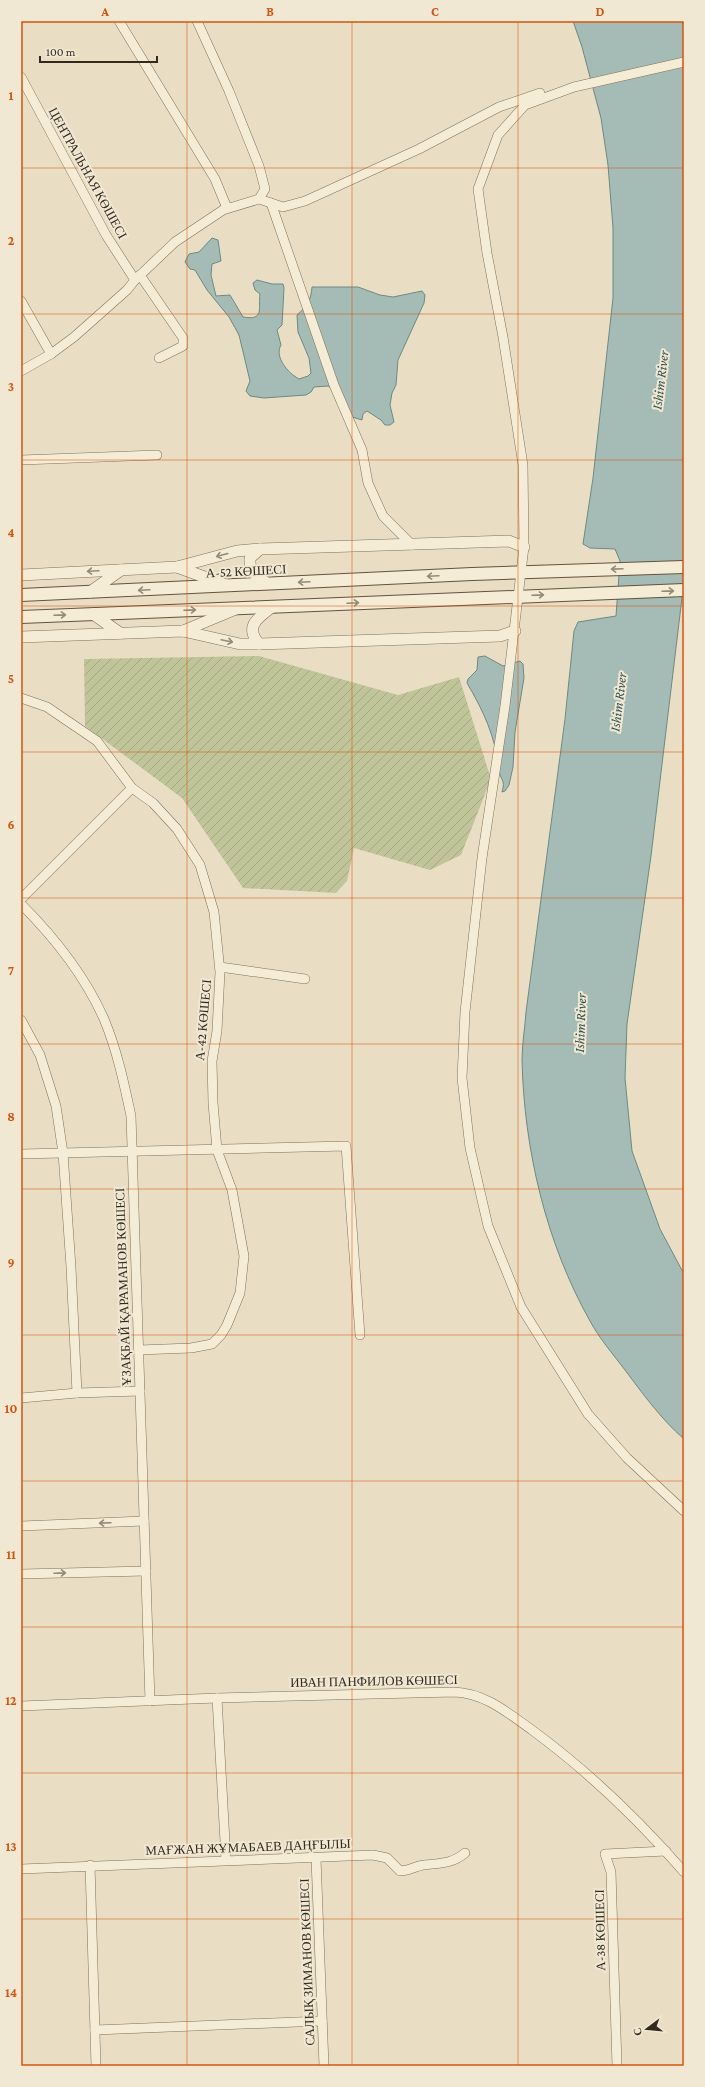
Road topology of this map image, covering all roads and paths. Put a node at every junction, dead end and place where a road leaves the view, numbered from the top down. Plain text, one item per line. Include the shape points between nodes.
1 (119, 21) edge
2 (197, 21) edge
3 (684, 62) edge
4 (21, 77) edge
5 (540, 92) dead end
6 (259, 199) junction
7 (271, 203) junction
8 (227, 208) junction
9 (137, 278) junction
10 (21, 301) edge
11 (51, 354) junction
12 (159, 358) dead end
13 (21, 371) edge
14 (157, 455) dead end
15 (21, 460) edge
16 (412, 544) junction
17 (524, 547) junction
18 (260, 549) junction
19 (177, 567) junction
20 (684, 567) edge
21 (121, 570) junction
22 (21, 575) edge
23 (267, 583) junction
24 (229, 586) junction
25 (684, 590) edge
26 (90, 592) junction
27 (21, 595) edge
28 (272, 607) junction
29 (239, 608) junction
30 (94, 614) junction
31 (21, 616) edge
32 (183, 631) junction
33 (515, 631) junction
34 (120, 633) junction
35 (21, 637) edge
36 (259, 644) junction
37 (21, 698) edge
38 (132, 788) junction
39 (21, 899) edge
40 (21, 904) edge
41 (220, 967) junction
42 (305, 979) dead end
43 (21, 1020) edge
44 (131, 1150) junction
45 (217, 1150) junction
46 (63, 1153) junction
47 (21, 1154) edge
48 (360, 1335) dead end
49 (139, 1350) junction
50 (140, 1391) junction
51 (77, 1393) junction
52 (21, 1398) edge
53 (684, 1511) edge
54 (144, 1522) junction
55 (21, 1526) edge
56 (146, 1571) junction
57 (21, 1574) edge
58 (217, 1698) junction
59 (150, 1701) junction
60 (21, 1706) edge
61 (666, 1851) junction
62 (465, 1853) dead end
63 (316, 1858) junction
64 (226, 1860) junction
65 (90, 1865) junction
66 (21, 1869) edge
67 (684, 1872) edge
68 (322, 2021) junction
69 (95, 2030) junction
70 (96, 2066) edge
71 (324, 2066) edge
72 (616, 2066) edge

1 - 8 street via 215,179
2 - 6 street via 259,166 265,190
3 - 17 street via 582,85 525,105 498,134 478,189 486,253 503,337 523,465
4 - 9 street, ЦЕНТРАЛЬНАЯ КӨШЕСІ via 106,235
5 - 7 street via 499,107 419,149 305,201 283,207
6 - 7 street
6 - 8 street
7 - 16 street via 334,385 362,450 368,484 383,516
8 - 9 street via 175,242
9 - 11 street via 74,337
9 - 12 street, ЦЕНТРАЛЬНАЯ КӨШЕСІ via 183,338 183,346
10 - 11 street
11 - 13 street
14 - 15 street
16 - 17 street via 510,541
16 - 18 street
17 - 33 street
18 -> 19 street via 237,551
18 - 23 street via 250,558 250,567 255,575
19 - 21 street
19 - 24 street
20 -> 23 main road, А-52 КӨШЕСІ
21 -> 22 street
21 - 26 street
23 - 24 main road, А-52 КӨШЕСІ
24 -> 26 main road, А-52 КӨШЕСІ
28 -> 25 main road
26 - 27 main road, А-52 КӨШЕСІ
28 - 29 main road
28 - 36 street via 256,620 252,628 254,638
30 -> 29 main road
29 - 32 street
31 -> 30 main road
30 - 34 street
32 - 34 street
32 -> 36 street via 240,644
33 - 36 street via 500,636
33 - 53 street via 482,858 465,1012 462,1078 470,1148 488,1226 521,1307 588,1414 627,1458
34 - 35 street
37 - 38 street, А-42 КӨШЕСІ via 47,707 97,741
38 - 39 street
38 - 41 street, А-42 КӨШЕСІ via 153,803 177,829 200,864 214,912
40 - 44 street, ҰЗАҚБАЙ ҚАРАМАНОВ КӨШЕСІ via 40,923 77,970 104,1019 121,1070 130,1108
41 - 42 street
41 - 45 street, А-42 КӨШЕСІ via 217,1031 212,1061
43 - 46 street via 40,1055 56,1106
44 - 45 street
44 - 46 street
44 - 49 street, ҰЗАҚБАЙ ҚАРАМАНОВ КӨШЕСІ
45 - 48 street via 346,1146
45 - 49 street, А-42 КӨШЕСІ via 232,1190 244,1256 240,1293 227,1325 212,1344 191,1348
46 - 47 street
46 - 51 street
49 - 50 street, ҰЗАҚБАЙ ҚАРАМАНОВ КӨШЕСІ
50 - 51 street
50 - 54 street, ҰЗАҚБАЙ ҚАРАМАНОВ КӨШЕСІ
51 - 52 street
54 -> 55 street
54 - 56 street, ҰЗАҚБАЙ ҚАРАМАНОВ КӨШЕСІ
57 -> 56 street
56 - 59 street, ҰЗАҚБАЙ ҚАРАМАНОВ КӨШЕСІ
58 - 59 street, ИВАН ПАНФИЛОВ КӨШЕСІ
58 - 61 street, ИВАН ПАНФИЛОВ КӨШЕСІ via 454,1692 478,1695 522,1723 590,1775
58 - 64 street
59 - 60 street, ИВАН ПАНФИЛОВ КӨШЕСІ
61 - 67 street, ИВАН ПАНФИЛОВ КӨШЕСІ
61 - 72 street, А-38 КӨШЕСІ via 605,1854 612,1872
62 - 63 street, МАҒЖАН ЖҰМАБАЕВ ДАҢҒЫЛЫ via 457,1860 423,1865 408,1871 400,1871 387,1858 373,1855
63 - 64 street, МАҒЖАН ЖҰМАБАЕВ ДАҢҒЫЛЫ
63 - 68 street, САЛЫҚ ЗИМАНОВ КӨШЕСІ
64 - 65 street, МАҒЖАН ЖҰМАБАЕВ ДАҢҒЫЛЫ
65 - 66 street, МАҒЖАН ЖҰМАБАЕВ ДАҢҒЫЛЫ
65 - 69 street
68 - 69 street
68 - 71 street, САЛЫҚ ЗИМАНОВ КӨШЕСІ
69 - 70 street

